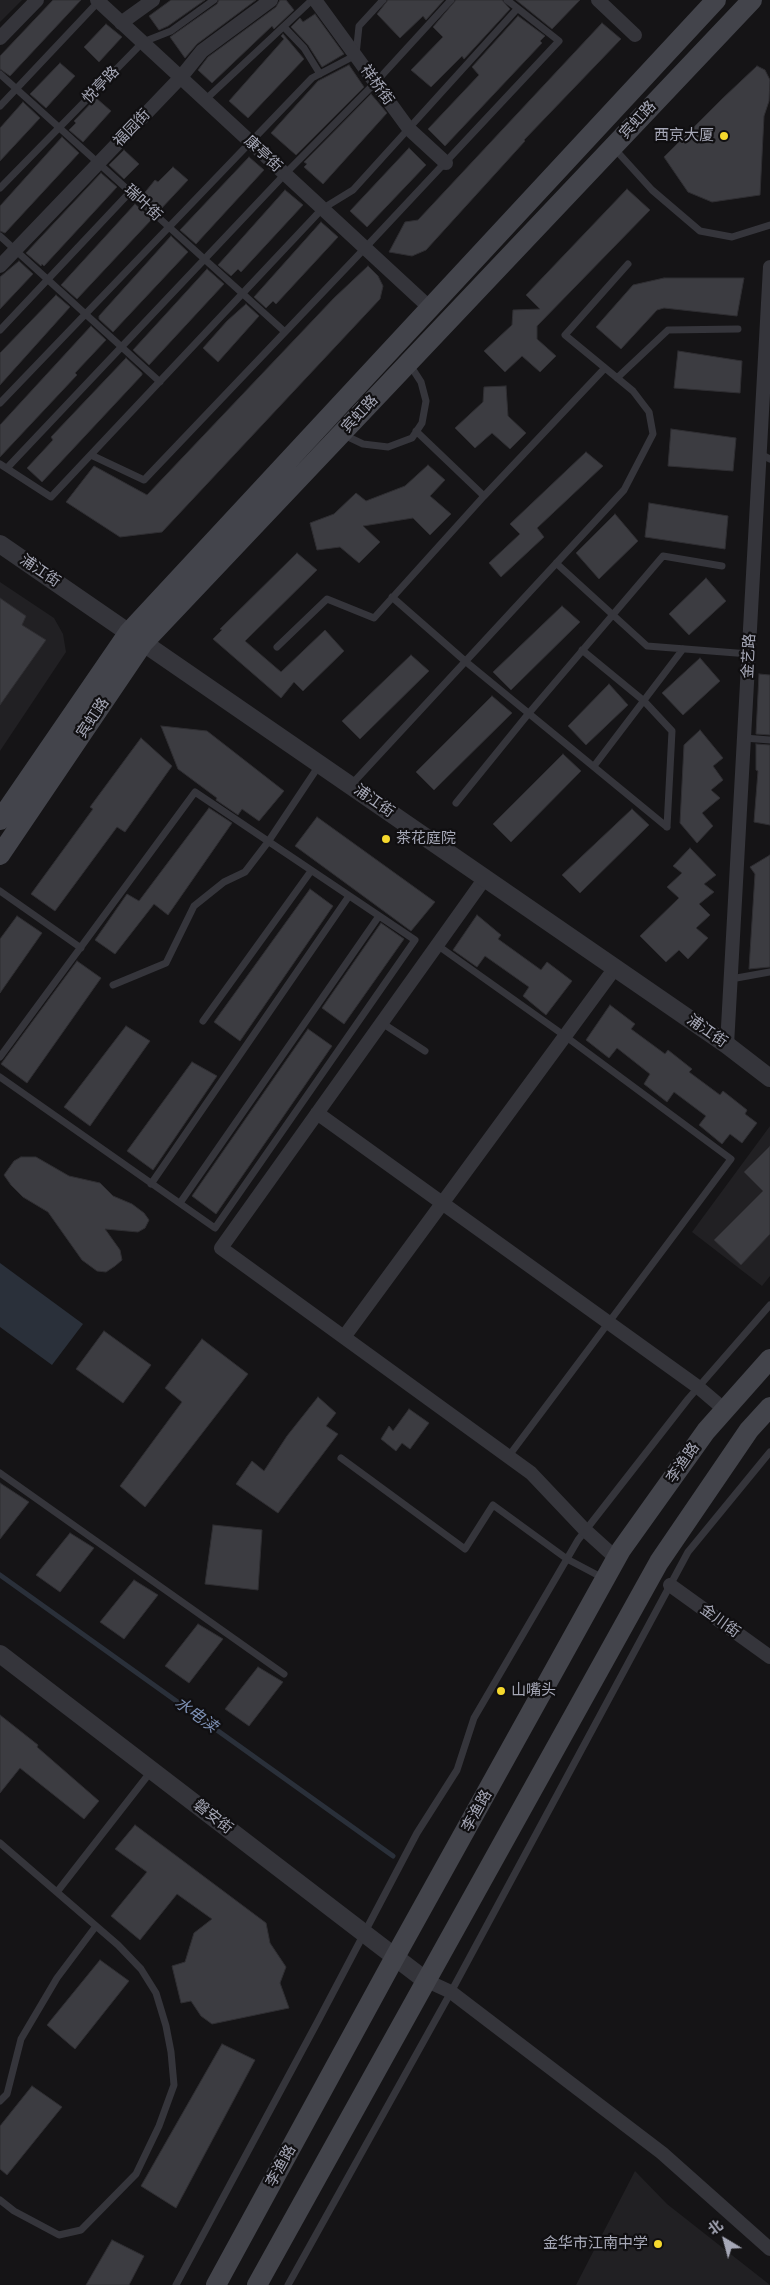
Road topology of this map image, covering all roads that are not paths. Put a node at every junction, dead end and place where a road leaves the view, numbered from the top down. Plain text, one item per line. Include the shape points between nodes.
1 (37, 0) edge
2 (153, 0) edge
3 (214, 0) edge
4 (271, 0) edge
5 (314, 0) edge
6 (382, 0) edge
7 (451, 0) edge
8 (506, 0) edge
9 (598, 0) edge
10 (716, 0) edge
11 (752, 0) edge
12 (99, 1) edge
13 (518, 9) junction
14 (121, 23) junction
15 (284, 27) junction
16 (635, 34) dead end
17 (0, 38) edge
18 (143, 42) junction
19 (356, 56) junction
20 (0, 74) edge
21 (320, 74) junction
22 (180, 77) junction
23 (375, 83) junction
24 (16, 89) junction
25 (205, 100) junction
26 (0, 106) edge
27 (59, 128) junction
28 (409, 129) junction
29 (250, 142) junction
30 (613, 147) junction
31 (98, 163) junction
32 (446, 163) junction
33 (284, 174) junction
34 (0, 188) edge
35 (131, 191) junction
36 (322, 209) junction
37 (770, 225) edge
38 (169, 227) junction
39 (0, 236) edge
40 (365, 248) junction
41 (16, 250) junction
42 (204, 259) junction
43 (628, 264) dead end
44 (0, 266) edge
45 (770, 266) edge
46 (48, 279) junction
47 (242, 294) junction
48 (430, 308) junction
49 (85, 314) junction
50 (768, 327) edge
51 (738, 329) dead end
52 (0, 330) edge
53 (285, 332) junction
54 (122, 347) junction
55 (408, 363) junction
56 (605, 368) junction
57 (617, 378) junction
58 (160, 382) junction
59 (0, 403) edge
60 (416, 431) junction
61 (341, 434) junction
62 (91, 455) junction
63 (765, 456) edge
64 (0, 464) edge
65 (7, 468) junction
66 (484, 496) junction
67 (0, 544) edge
68 (556, 563) junction
69 (722, 566) dead end
70 (392, 597) junction
71 (613, 615) junction
72 (136, 637) junction
73 (277, 647) dead end
74 (683, 649) junction
75 (582, 650) junction
76 (749, 654) junction
77 (465, 661) junction
78 (644, 701) junction
79 (529, 713) junction
80 (744, 738) junction
81 (770, 740) edge
82 (321, 764) junction
83 (594, 766) junction
84 (351, 785) junction
85 (456, 803) dead end
86 (0, 820) edge
87 (268, 842) junction
88 (0, 855) edge
89 (311, 870) junction
90 (485, 878) junction
91 (0, 891) edge
92 (349, 896) junction
93 (379, 916) junction
94 (437, 945) junction
95 (81, 948) junction
96 (615, 968) junction
97 (770, 972) edge
98 (731, 979) junction
99 (113, 985) dead end
100 (202, 1021) dead end
101 (382, 1023) junction
102 (565, 1036) junction
103 (727, 1045) junction
104 (425, 1051) dead end
105 (0, 1057) edge
106 (0, 1077) edge
107 (770, 1078) edge
108 (318, 1113) junction
109 (151, 1184) junction
110 (180, 1203) junction
111 (442, 1203) junction
112 (770, 1305) edge
113 (608, 1323) junction
114 (344, 1337) junction
115 (770, 1359) edge
116 (698, 1388) junction
117 (770, 1407) edge
118 (725, 1410) junction
119 (770, 1452) edge
120 (508, 1457) junction
121 (341, 1458) dead end
122 (0, 1473) edge
123 (585, 1530) junction
124 (567, 1559) junction
125 (617, 1559) junction
126 (606, 1579) junction
127 (670, 1585) junction
128 (0, 1654) edge
129 (770, 1657) edge
130 (284, 1674) dead end
131 (152, 1770) junction
132 (0, 1843) edge
133 (57, 1892) junction
134 (96, 1926) junction
135 (364, 1934) junction
136 (395, 1957) junction
137 (425, 1980) junction
138 (451, 1992) junction
139 (0, 2101) edge
140 (0, 2200) edge
141 (770, 2250) edge
142 (176, 2285) edge
143 (216, 2285) edge
144 (257, 2285) edge
145 (288, 2285) edge

1 - 17 street
2 - 14 street
3 - 18 lane, 悦亭路 via 172,31
4 - 22 street, 福园街 via 202,51
5 - 15 lane
5 - 19 street, 祥桥街
6 - 19 lane via 359,26
7 - 23 lane
8 - 13 lane
9 - 16 street
10 - 48 main road, 宾虹路
11 - 30 main road, 宾虹路
12 - 14 street, 康亭街
12 - 24 lane
13 - 28 lane
13 - 32 lane via 559,41
14 - 18 street, 康亭街
15 - 21 lane via 304,48
15 - 25 lane
18 - 22 street, 康亭街
18 - 27 lane, 悦亭路
19 - 21 lane
19 - 23 street, 祥桥街
20 - 24 lane, 瑞叶街
21 - 29 lane via 312,78
22 - 25 street, 康亭街
22 - 31 street, 福园街
23 - 28 street, 祥桥街
23 - 33 lane
24 - 26 lane
24 - 27 lane, 瑞叶街
25 - 29 street, 康亭街
27 - 31 lane, 瑞叶街
27 - 34 lane, 悦亭路
28 - 32 street, 祥桥街
28 - 36 lane via 354,190
29 - 33 street, 康亭街
29 - 38 lane
30 - 37 lane via 652,190 700,231 732,237
30 - 55 main road, 宾虹路
31 - 35 lane, 瑞叶街
31 - 41 street, 福园街
32 - 40 lane
33 - 36 street, 康亭街
33 - 42 lane
35 - 38 lane, 瑞叶街
35 - 46 lane
36 - 40 street, 康亭街
36 - 47 lane
38 - 42 lane, 瑞叶街
38 - 49 lane
39 - 41 lane
40 - 48 street, 康亭街
40 - 53 lane
41 - 44 street, 福园街
41 - 46 lane
42 - 47 lane, 瑞叶街
42 - 54 lane
43 - 56 lane via 565,335
45 - 50 street, 金艺路
46 - 49 lane
46 - 52 lane
47 - 53 lane, 瑞叶街
47 - 58 lane
48 - 72 main road, 宾虹路
49 - 54 lane
49 - 59 lane
50 - 63 street, 金艺路
51 - 57 lane via 668,330
53 - 62 lane via 144,480
54 - 58 lane
54 - 65 lane
55 - 60 lane via 421,382 426,401 422,422
55 - 61 main road, 宾虹路
56 - 57 lane
56 - 66 lane
57 - 68 lane via 633,391 649,412 653,434 624,490
58 - 62 lane
60 - 61 lane via 412,438 388,447 363,444
60 - 66 lane
61 - 72 main road, 宾虹路
62 - 65 lane via 52,497
63 - 76 street, 金艺路
64 - 65 lane
66 - 70 lane
67 - 72 street, 浦江街
68 - 71 lane
68 - 77 lane
69 - 71 lane via 662,556
70 - 73 lane via 374,618 328,599
70 - 77 lane
71 - 74 lane via 647,646
71 - 75 lane
72 - 82 street, 浦江街
72 - 86 main road, 宾虹路
72 - 88 main road, 宾虹路
74 - 76 lane
74 - 78 lane
75 - 78 lane
75 - 79 lane
76 - 80 street, 金艺路
77 - 79 lane
77 - 84 lane
78 - 83 lane
78 - 83 lane via 672,731 667,826
79 - 83 lane
79 - 85 lane
80 - 81 lane
80 - 98 street, 金艺路
82 - 84 street, 浦江街
82 - 87 lane
84 - 90 street, 浦江街
87 - 89 lane
87 - 95 lane via 195,792
87 - 99 lane via 245,872 224,882 194,906 166,963
89 - 92 lane
89 - 100 lane
90 - 94 street
90 - 96 street, 浦江街
91 - 95 lane
92 - 93 lane
92 - 109 lane
93 - 110 lane
93 - 110 lane via 415,940 216,1228
94 - 101 street
94 - 102 lane
95 - 105 lane
96 - 102 street
96 - 103 street, 浦江街
97 - 98 lane
98 - 103 street, 金艺路
101 - 104 lane
101 - 108 street
102 - 111 street
102 - 113 lane via 731,1158
103 - 107 street, 浦江街
106 - 109 lane
108 - 111 street
108 - 114 street via 221,1248
109 - 110 lane
111 - 113 street
111 - 114 street
112 - 116 lane
113 - 116 street
113 - 120 lane
114 - 120 street
115 - 118 main road, 李渔路
116 - 118 street
116 - 123 lane
117 - 137 main road via 749,1430 658,1562
118 - 125 main road, 李渔路 via 706,1431
119 - 127 lane via 688,1552
120 - 123 street via 531,1473
121 - 124 lane via 465,1549 493,1505
122 - 130 lane
123 - 124 lane
123 - 125 street
124 - 126 lane
124 - 135 lane via 474,1718 457,1770 417,1833
125 - 126 main road, 李渔路
126 - 136 main road, 李渔路
127 - 129 street, 金川街
127 - 138 lane
128 - 131 street, 磐安街
131 - 133 lane
131 - 135 street, 磐安街
132 - 133 lane
133 - 134 lane
134 - 139 lane via 56,1978 21,2039 7,2094
134 - 140 lane via 141,1969 156,1993 171,2052 174,2085 136,2174 81,2230 59,2234 14,2211
135 - 136 street, 磐安街
135 - 142 lane
136 - 137 street, 磐安街
136 - 143 main road, 李渔路
137 - 138 street
137 - 144 main road
138 - 141 street via 662,2153
138 - 145 lane

